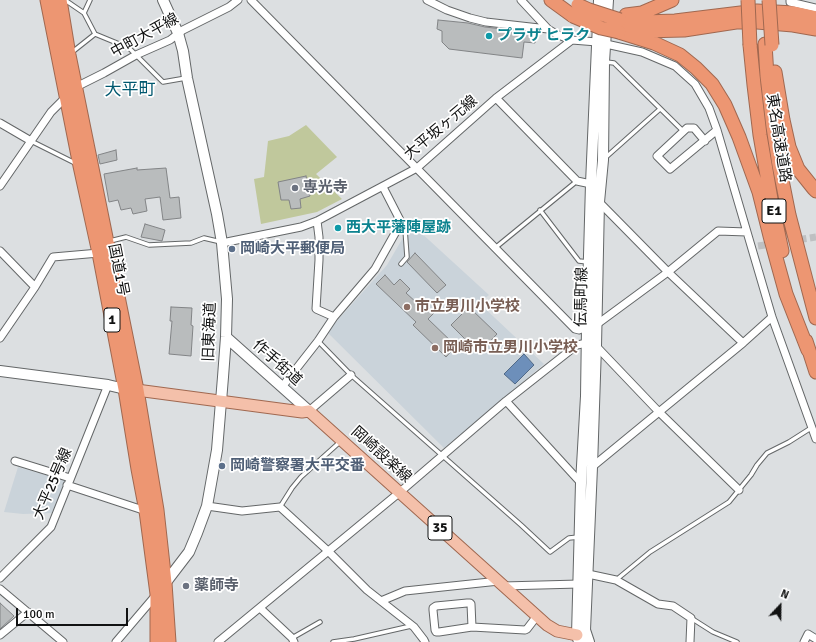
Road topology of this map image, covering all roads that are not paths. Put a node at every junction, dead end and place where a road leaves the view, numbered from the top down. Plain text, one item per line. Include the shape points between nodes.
1 (47, 0) edge
2 (60, 0) edge
3 (65, 0) edge
4 (90, 0) edge
5 (163, 0) edge
6 (238, 0) edge
7 (252, 0) edge
8 (427, 0) edge
9 (521, 0) edge
10 (551, 0) edge
11 (672, 0) edge
12 (748, 0) edge
13 (762, 0) edge
14 (769, 0) edge
15 (790, 0) edge
16 (606, 4) edge
17 (573, 7) edge
18 (816, 8) edge
19 (84, 13) junction
20 (816, 18) edge
21 (620, 24) junction
22 (548, 29) junction
23 (816, 29) edge
24 (178, 33) junction
25 (95, 34) junction
26 (572, 40) junction
27 (601, 43) junction
28 (768, 44) junction
29 (69, 55) junction
30 (136, 55) junction
31 (604, 62) junction
32 (187, 78) junction
33 (71, 92) junction
34 (496, 98) junction
35 (660, 109) junction
36 (0, 123) edge
37 (717, 130) junction
38 (683, 132) junction
39 (31, 141) junction
40 (705, 141) junction
41 (603, 160) junction
42 (80, 166) junction
43 (417, 168) junction
44 (576, 181) junction
45 (591, 184) junction
46 (0, 186) edge
47 (383, 187) junction
48 (816, 191) edge
49 (599, 202) junction
50 (540, 210) junction
51 (317, 221) junction
52 (400, 222) junction
53 (747, 232) junction
54 (222, 243) junction
55 (103, 247) junction
56 (495, 248) junction
57 (0, 251) edge
58 (589, 262) junction
59 (400, 264) dead end
60 (668, 272) junction
61 (35, 287) junction
62 (334, 317) junction
63 (772, 317) junction
64 (816, 318) edge
65 (592, 326) junction
66 (226, 337) junction
67 (0, 338) edge
68 (318, 341) junction
69 (743, 343) junction
70 (591, 344) junction
71 (808, 350) junction
72 (0, 371) edge
73 (816, 372) edge
74 (351, 375) junction
75 (108, 385) junction
76 (282, 387) junction
77 (131, 390) junction
78 (221, 401) junction
79 (506, 401) junction
80 (309, 411) junction
81 (659, 412) junction
82 (811, 428) junction
83 (816, 439) edge
84 (341, 440) junction
85 (442, 455) junction
86 (15, 461) dead end
87 (592, 467) junction
88 (69, 482) junction
89 (581, 483) junction
90 (740, 490) junction
91 (400, 492) junction
92 (207, 506) junction
93 (280, 507) junction
94 (146, 511) junction
95 (580, 536) junction
96 (328, 551) junction
97 (588, 574) junction
98 (0, 578) edge
99 (616, 580) junction
100 (165, 583) junction
101 (501, 583) junction
102 (579, 584) junction
103 (0, 589) edge
104 (157, 594) junction
105 (381, 601) junction
106 (260, 608) junction
107 (28, 612) junction
108 (537, 616) junction
109 (691, 618) junction
110 (320, 622) dead end
111 (412, 626) junction
112 (472, 627) junction
113 (0, 635) edge
114 (578, 639) edge
115 (816, 639) edge
116 (293, 640) edge
117 (354, 640) edge
118 (63, 642) edge
119 (116, 642) edge
120 (157, 642) edge
121 (169, 642) edge
122 (218, 642) edge
123 (333, 642) edge
124 (425, 642) edge
125 (588, 642) edge
126 (690, 642) edge
127 (737, 642) edge
128 (804, 642) edge

1 - 33 highway, 国道1号 / 1
2 - 29 highway, 国道1号 / 1
3 - 19 lane
4 - 19 lane
5 - 24 street, 旧東海道
6 - 24 street, 中町大平線
7 - 43 street
8 - 22 street via 447,10 486,22
9 - 22 street
10 - 17 highway
11 - 21 highway
12 - 71 highway, 東名高速道路 / E1, bridge via 760,135 771,199
13 - 28 highway, 東名高速道路
14 - 28 highway, bridge
15 - 18 street
16 - 17 highway, bridge via 589,10
16 - 21 highway, bridge
16 - 27 street
17 - 21 highway, bridge via 603,25
19 - 25 lane
20 - 21 highway via 794,13 757,11 675,21
21 - 23 highway via 642,31 684,30 736,22
21 - 71 highway via 654,44 680,55 712,84 725,105 759,192 786,294
22 - 26 street
24 - 30 street, 中町大平線 via 170,40
24 - 32 street, 旧東海道
25 - 29 lane
25 - 30 lane via 130,48
26 - 27 street
26 - 34 street, 大平坂ヶ元線
27 - 31 street, 伝馬町線
27 - 37 street via 642,52 675,66 695,84
27 - 45 street, 伝馬町線
28 - 48 highway via 789,147 798,169
28 - 64 highway, 東名高速道路 / E1 via 772,120 779,165 789,215
29 - 33 highway, 国道1号 / 1
30 - 32 lane via 163,82
30 - 33 street, 中町大平線
31 - 35 lane via 614,62
31 - 41 street, 伝馬町線
32 - 54 street, 旧東海道
33 - 39 street via 51,112
33 - 42 highway, 国道1号 / 1
33 - 55 highway, 国道1号 / 1
34 - 43 street, 大平坂ヶ元線
34 - 44 street
35 - 38 lane
35 - 41 lane
36 - 39 street
37 - 40 street
37 - 53 street
38 - 40 street via 687,128 694,128
38 - 40 street via 657,156 670,169
39 - 42 lane
39 - 46 street
41 - 49 street, 伝馬町線
42 - 55 highway, 国道1号 / 1
43 - 47 street, 大平坂ヶ元線
43 - 56 street
44 - 45 street
44 - 50 lane
45 - 58 street, 伝馬町線
47 - 51 street, 大平坂ヶ元線
47 - 52 street
49 - 60 street
49 - 65 street, 伝馬町線
50 - 56 lane
50 - 58 lane via 579,261
51 - 54 street, 大平坂ヶ元線 via 301,227
51 - 62 street via 319,252 316,309
52 - 59 lane via 405,229 406,256
52 - 62 street via 375,269
53 - 60 street via 718,231
53 - 63 street via 756,248
54 - 55 lane, 大平坂ヶ元線 via 204,238 191,243 149,245 126,237
54 - 66 street, 旧東海道 via 227,299
55 - 61 street via 53,257
55 - 77 highway, 国道1号 / 1
56 - 65 street via 575,329
57 - 61 street
58 - 65 street, 伝馬町線
60 - 65 street
60 - 69 street
61 - 67 street
62 - 68 street
63 - 69 street
63 - 82 street
65 - 70 street, 伝馬町線
66 - 76 street, 作手街道
66 - 78 street, 旧東海道
68 - 74 lane
68 - 76 street
69 - 81 street
70 - 79 street via 577,345
70 - 81 street
70 - 87 street, 伝馬町線
70 - 89 street, 伝馬町線
71 - 73 highway, 東名高速道路 / E1
72 - 75 street
74 - 80 street
74 - 85 lane
75 - 77 street
75 - 88 street, 大平25号線
76 - 80 street, 作手街道
77 - 78 main road
77 - 94 highway, 国道1号 / 1 via 138,469
77 - 100 highway, 国道1号 / 1 via 157,510
78 - 80 main road
78 - 92 street, 旧東海道 via 217,450
79 - 85 street
79 - 89 street
80 - 84 main road, 岡崎設楽線 / 35
81 - 87 street
81 - 90 street
82 - 83 street
82 - 90 lane via 767,453
84 - 91 main road, 岡崎設楽線 / 35
84 - 93 lane via 301,476
85 - 91 street
85 - 95 lane via 550,552 569,538
86 - 88 street
87 - 97 street, 伝馬町線
88 - 94 street
88 - 98 street, 大平25号線 via 51,527
89 - 95 street
90 - 99 lane via 729,502 650,552
91 - 96 street
91 - 101 main road, 岡崎設楽線 / 35
92 - 93 street via 242,511
92 - 100 street, 旧東海道 via 190,552
93 - 96 street
94 - 104 highway, 国道1号 / 1
95 - 102 street
96 - 105 street
96 - 106 street
97 - 99 street
97 - 125 street, 伝馬町線 via 585,630
99 - 109 street via 658,604 673,606
100 - 104 street, 旧東海道
100 - 121 highway, 国道1号 / 1
101 - 102 street
101 - 105 street via 405,591
101 - 108 main road, 岡崎設楽線 / 35
102 - 114 street
103 - 107 street
104 - 119 street, 旧東海道
104 - 120 highway, 国道1号 / 1
105 - 111 street
106 - 116 street
106 - 122 street
107 - 113 street
107 - 118 street
108 - 112 street via 524,630
108 - 114 main road, 岡崎設楽線 / 35 via 556,631
109 - 126 street
109 - 127 lane via 713,632
110 - 116 lane
111 - 117 lane
111 - 124 street
112 - 112 street via 436,632 432,610 436,606 470,603
115 - 128 street via 808,634
117 - 123 lane

